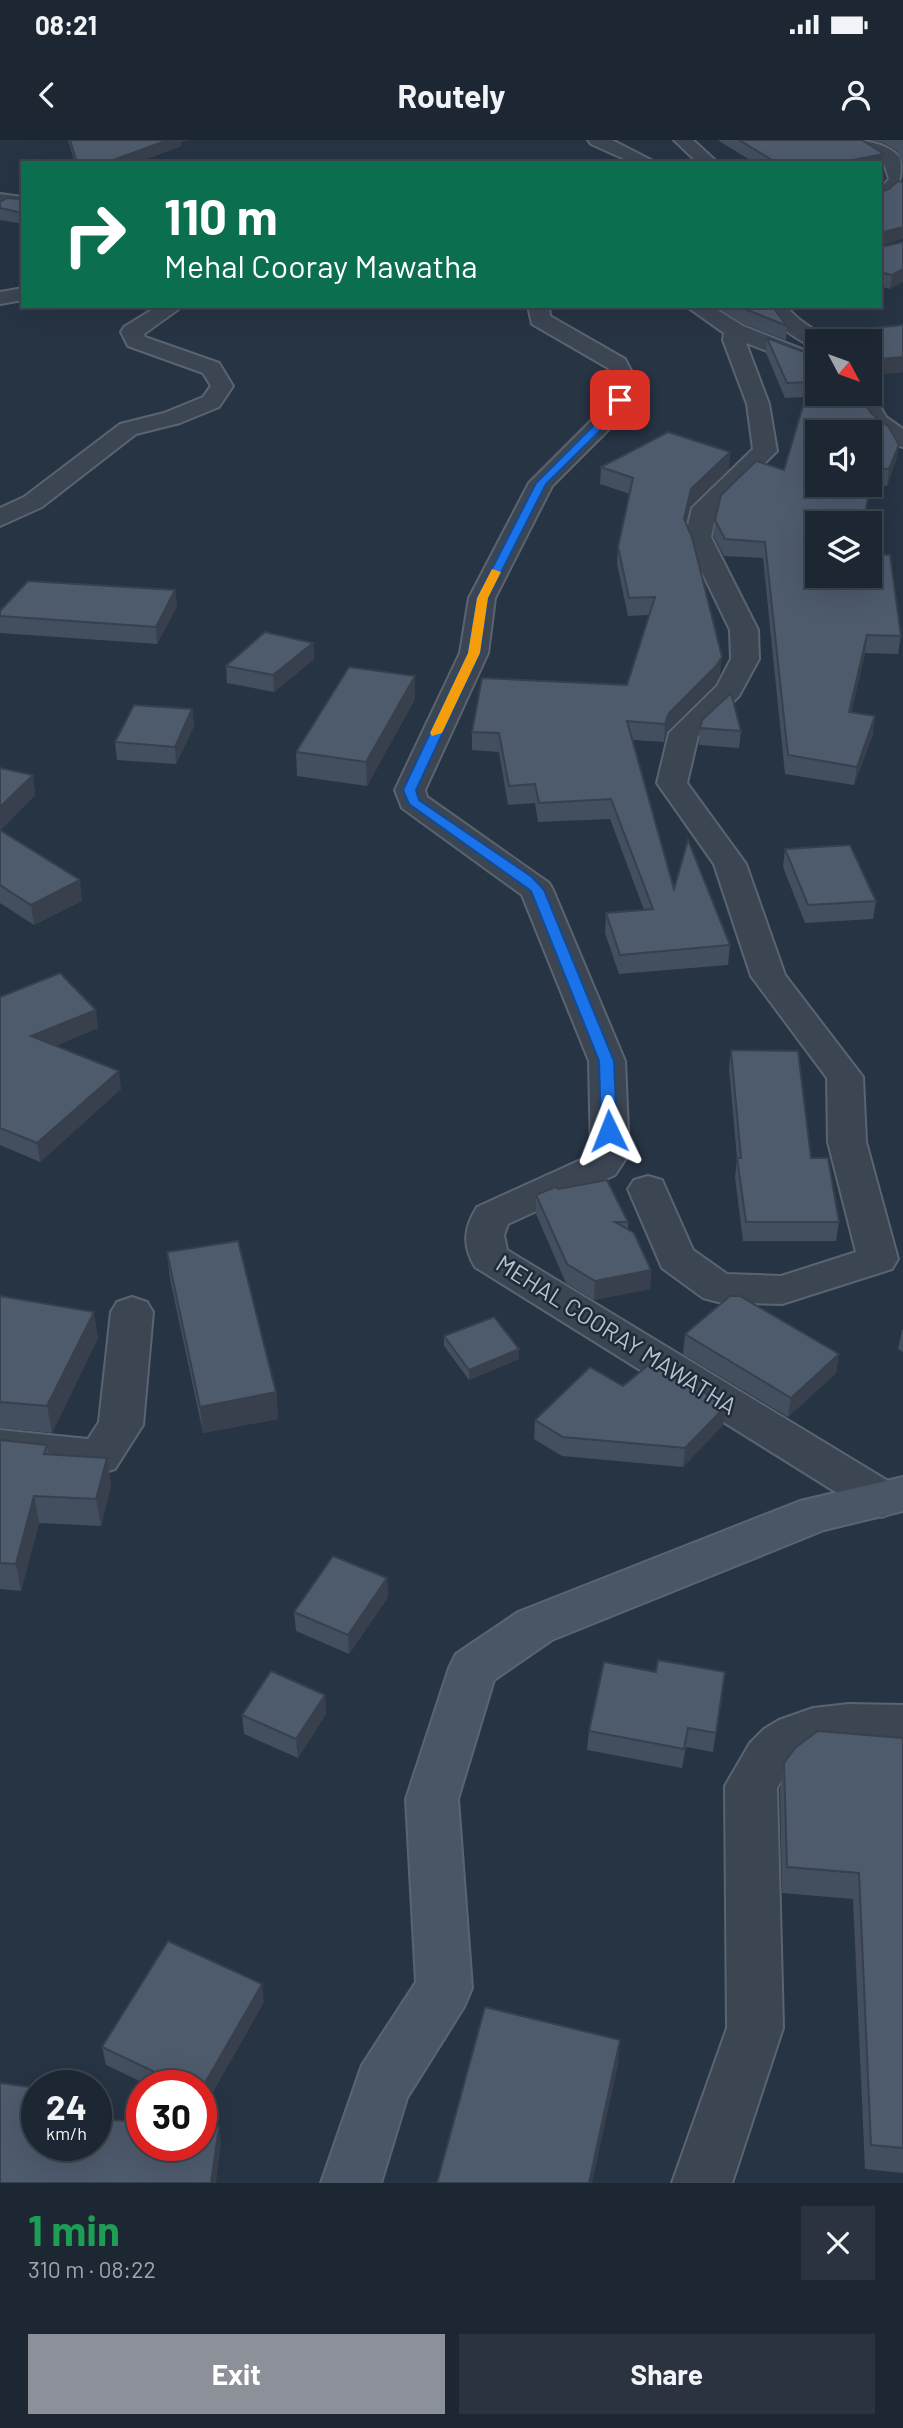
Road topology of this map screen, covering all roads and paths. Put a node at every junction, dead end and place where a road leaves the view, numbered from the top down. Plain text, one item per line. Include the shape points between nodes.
1 (597, 140) edge
2 (683, 140) edge
3 (856, 140) edge
4 (644, 161) edge
5 (707, 161) edge
6 (882, 195) edge
7 (0, 200) edge
8 (21, 203) edge
9 (21, 293) edge
10 (0, 298) edge
11 (170, 308) edge
12 (538, 308) edge
13 (699, 308) edge
14 (775, 308) edge
15 (735, 331) junction
16 (805, 333) edge
17 (805, 358) edge
18 (868, 406) edge
19 (903, 440) edge
20 (0, 518) edge
21 (648, 1189) dead end
22 (132, 1312) dead end
23 (0, 1447) edge
24 (893, 1497) edge
25 (903, 1726) edge
26 (351, 2183) edge
27 (702, 2183) edge

1 - 4 street
2 - 5 street
3 - 6 street via 892,160 898,180
7 - 8 street
9 - 10 street
11 - 20 street via 132,332 136,341 211,368 222,386 211,402 128,429 33,502
12 - 24 street, MEHAL COORAY MAWATHA via 540,318 617,364 628,386 611,414 541,483 482,598 474,653 410,790 413,801 537,890 607,1061 610,1154 600,1166 491,1216 484,1234 489,1257
13 - 15 street
14 - 16 street
15 - 17 street
15 - 21 street via 734,340 758,404 765,451 705,508 698,537 744,630 745,659 729,690 684,733 672,783 730,864 768,976 845,1077 847,1142 878,1259 782,1290 718,1287 676,1258
18 - 19 street via 876,421
22 - 23 street via 121,1425 99,1457
24 - 26 street via 816,1514 535,1626 473,1668 432,1799 444,1988 382,2085
25 - 27 street via 830,1725 797,1735 769,1756 751,1786 755,2028

